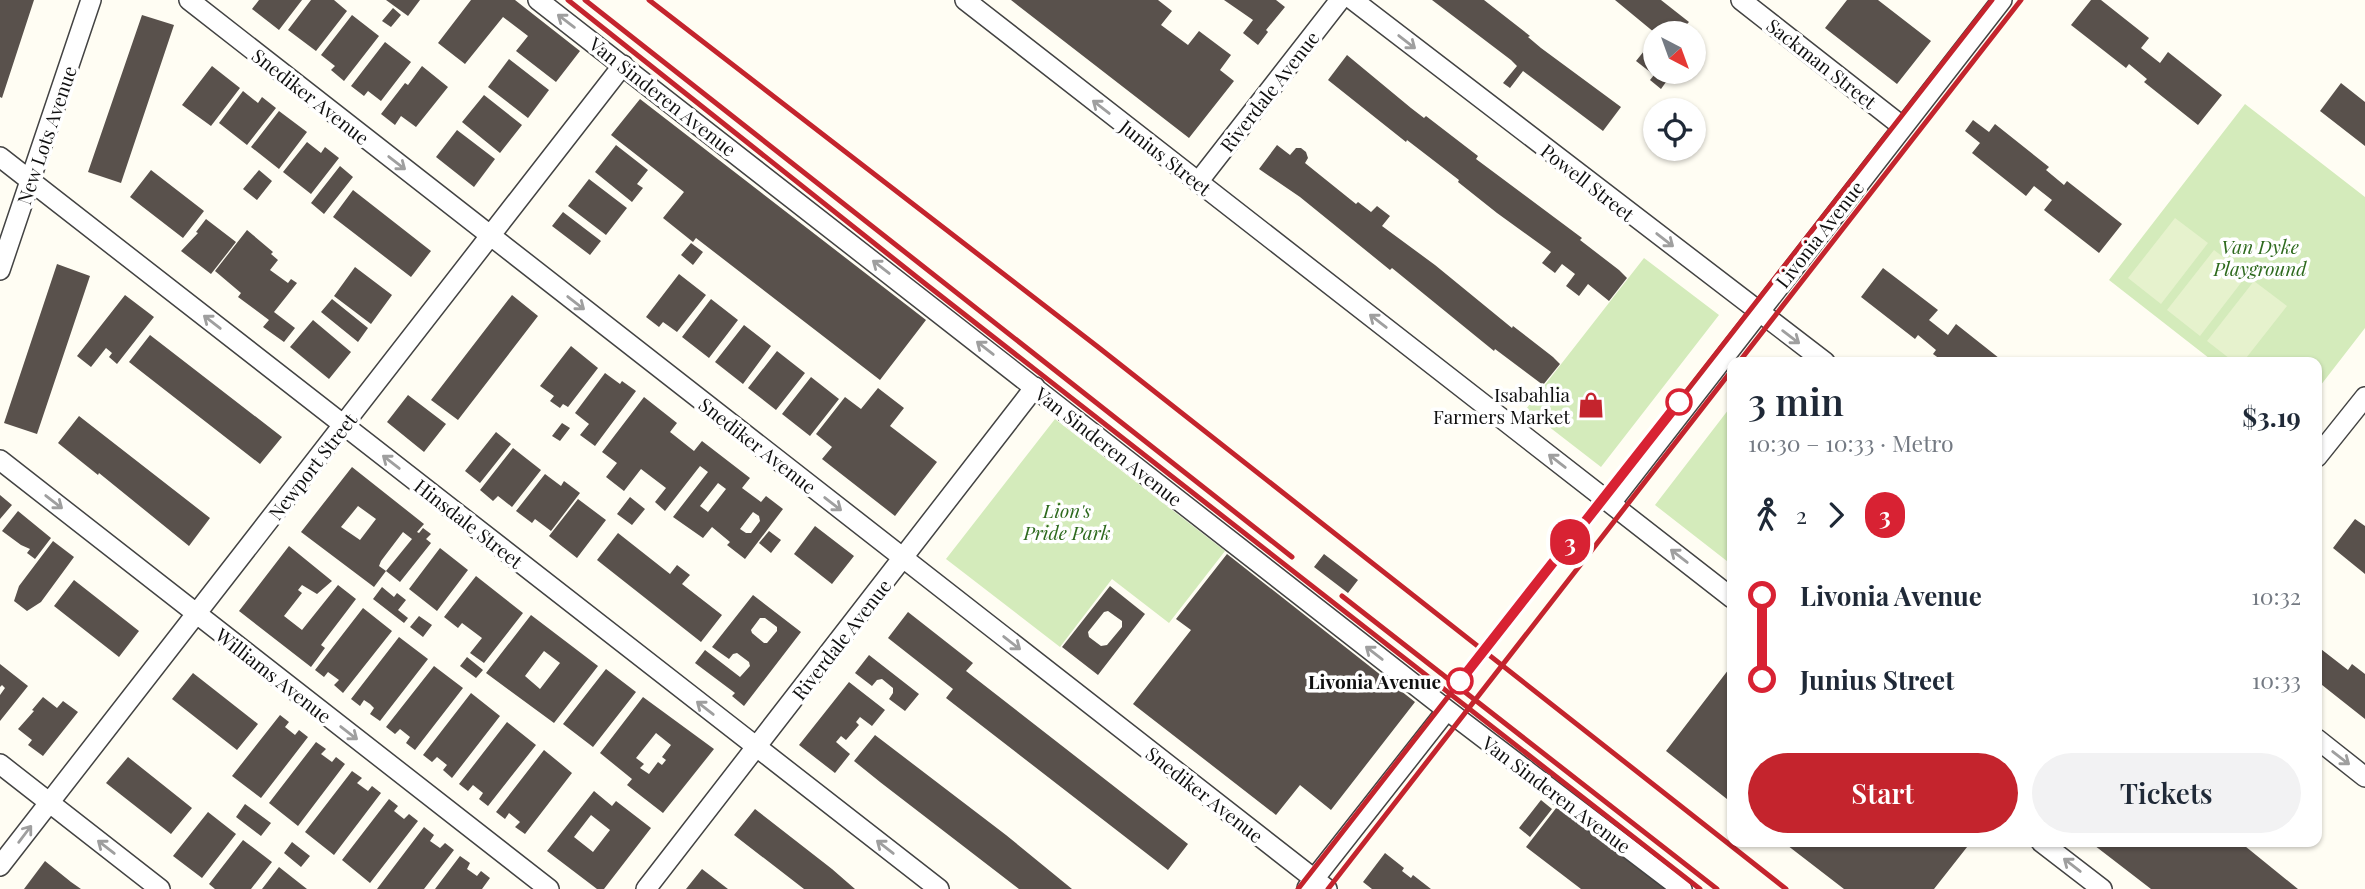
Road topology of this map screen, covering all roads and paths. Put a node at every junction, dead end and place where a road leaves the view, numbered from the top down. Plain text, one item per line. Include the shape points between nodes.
1 (91, 0) edge
2 (189, 0) edge
3 (538, 0) edge
4 (965, 0) edge
5 (1339, 0) edge
6 (1353, 0) edge
7 (1741, 0) edge
8 (2002, 0) edge
9 (623, 65) junction
10 (1903, 127) junction
11 (0, 157) edge
12 (30, 180) junction
13 (1198, 182) junction
14 (491, 236) junction
15 (0, 270) edge
16 (1758, 312) junction
17 (1818, 357) edge
18 (1035, 387) junction
19 (2365, 397) edge
20 (343, 425) junction
21 (2322, 451) edge
22 (0, 460) edge
23 (1611, 503) junction
24 (904, 559) junction
25 (1727, 594) edge
26 (196, 614) junction
27 (1447, 710) junction
28 (2322, 743) edge
29 (756, 747) junction
30 (0, 764) edge
31 (2365, 777) edge
32 (49, 802) junction
33 (2047, 847) edge
34 (0, 866) edge
35 (1316, 886) edge
36 (160, 889) edge
37 (549, 889) edge
38 (646, 889) edge
39 (939, 889) edge
40 (1682, 889) edge
41 (2102, 889) edge

1 - 12 street, New Lots Avenue
2 -> 14 street, Snediker Avenue
9 -> 3 street, Van Sinderen Avenue
13 -> 4 street, Junius Street
5 - 13 street, Riverdale Avenue
6 -> 16 street, Powell Street
7 - 10 street, Sackman Street
8 - 10 street, Livonia Avenue
9 - 14 street, Newport Street
18 -> 9 street, Van Sinderen Avenue
10 - 16 street, Livonia Avenue
11 - 12 street, Hinsdale Street
12 - 15 street, New Lots Avenue
20 -> 12 street, Hinsdale Street
23 -> 13 street, Junius Street
14 - 20 street, Newport Street
14 -> 24 street, Snediker Avenue
16 -> 17 street, Powell Street
16 - 23 street, Livonia Avenue
18 - 24 street, Riverdale Avenue
27 -> 18 street, Van Sinderen Avenue
19 - 21 street
20 - 26 street, Newport Street
29 -> 20 street, Hinsdale Street
22 -> 26 street, Williams Avenue
25 -> 23 street, Junius Street
24 - 29 street, Riverdale Avenue
24 -> 35 street, Snediker Avenue
26 - 32 street, Newport Street
26 -> 37 street, Williams Avenue
27 - 35 street
27 - 40 street, Van Sinderen Avenue
28 -> 31 street
29 - 38 street, Riverdale Avenue
39 -> 29 street, Hinsdale Street
30 - 32 street
34 -> 32 street, Newport Street
36 -> 32 street
41 -> 33 street

